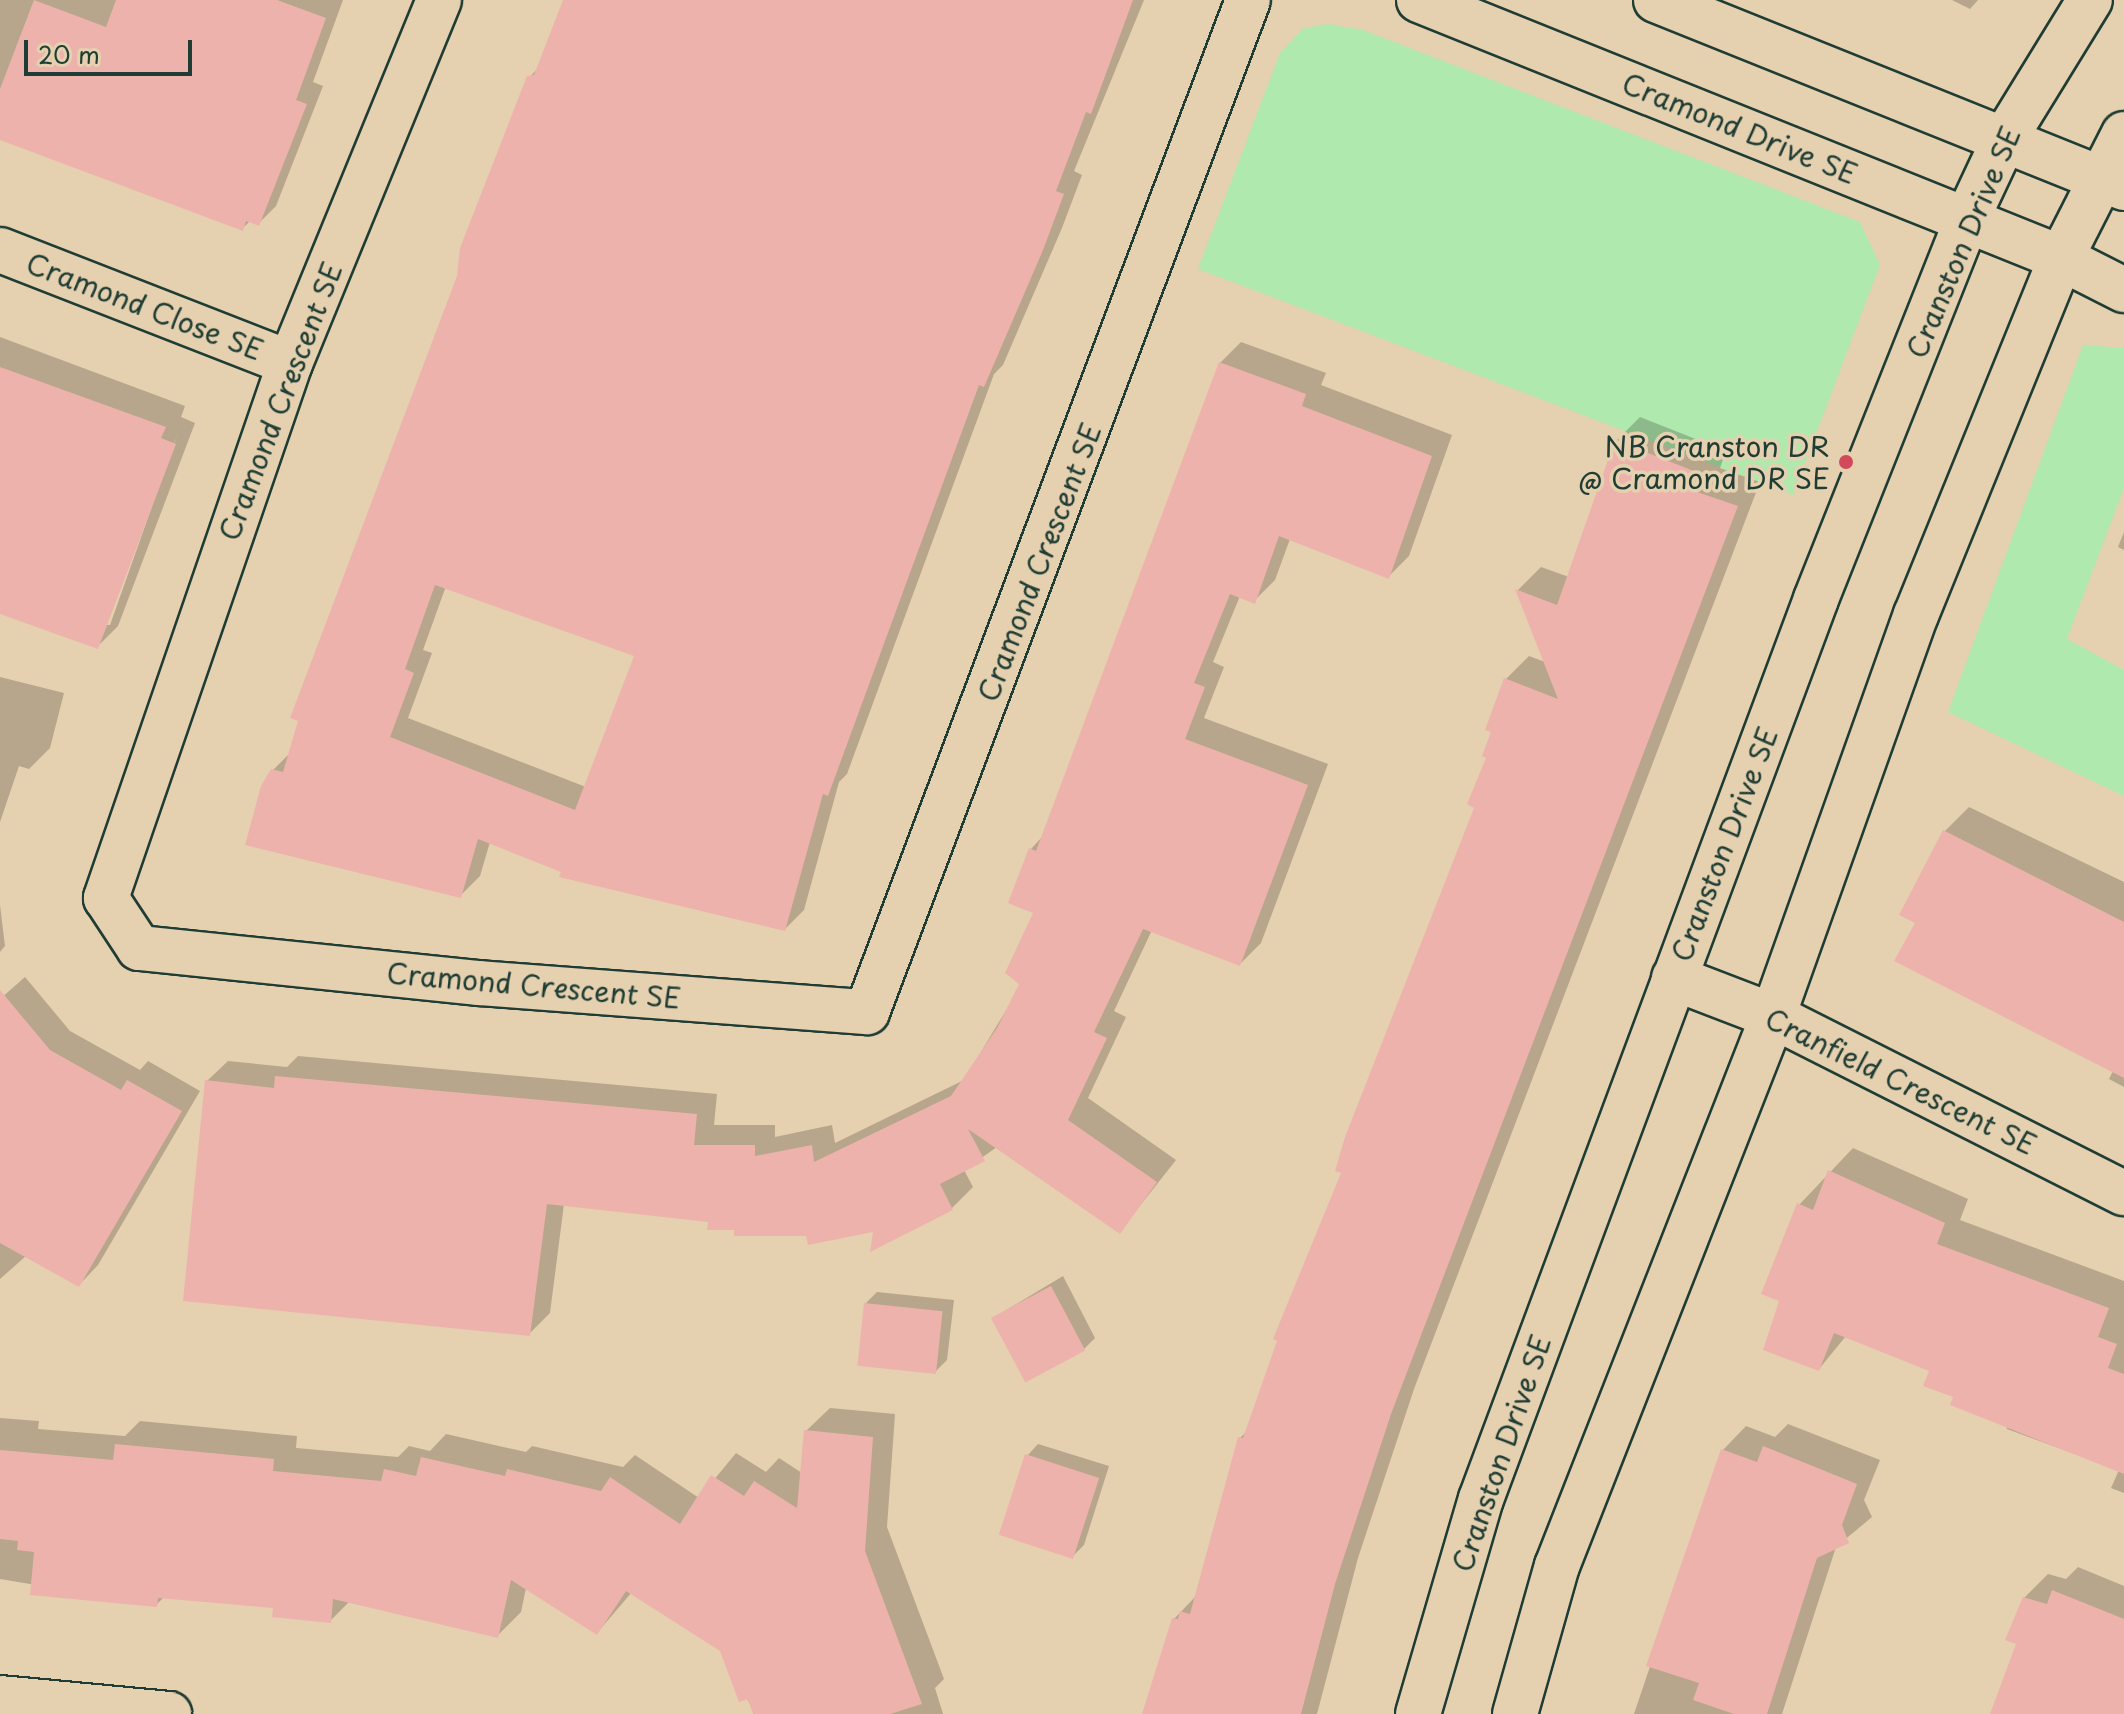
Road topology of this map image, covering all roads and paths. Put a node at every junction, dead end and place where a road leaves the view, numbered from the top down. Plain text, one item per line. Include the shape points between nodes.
1 (439, 0) edge
2 (1248, 0) edge
3 (1419, 0) edge
4 (1656, 0) edge
5 (2090, 0) edge
6 (2124, 134) edge
7 (2005, 138) junction
8 (2113, 182) edge
9 (1967, 219) junction
10 (0, 250) edge
11 (2061, 258) junction
12 (2124, 290) edge
13 (290, 363) junction
14 (1674, 978) junction
15 (1773, 1016) junction
16 (2124, 1193) edge
17 (0, 1698) edge
18 (169, 1714) edge
19 (1418, 1714) edge
20 (1515, 1714) edge

1 - 13 street, Cramond Crescent SE
2 - 13 street, Cramond Crescent SE via 867,1012 479,983 139,948 106,898
3 - 9 street, Cramond Drive SE
4 - 7 street
5 - 7 street, Cranston Drive SE
6 - 8 street
7 - 8 street
7 - 9 street, Cranston Drive SE
8 - 11 street
9 - 11 street, Cramond Drive SE
9 - 14 street, Cranston Drive SE
10 - 13 street, Cramond Close SE
11 - 12 street, Cramond Drive SE
11 - 15 street via 1916,615
14 - 15 street, Cranfield Crescent SE
14 - 19 street, Cranston Drive SE via 1481,1499
15 - 16 street, Cranfield Crescent SE
15 - 20 street via 1557,1566
17 - 18 street

